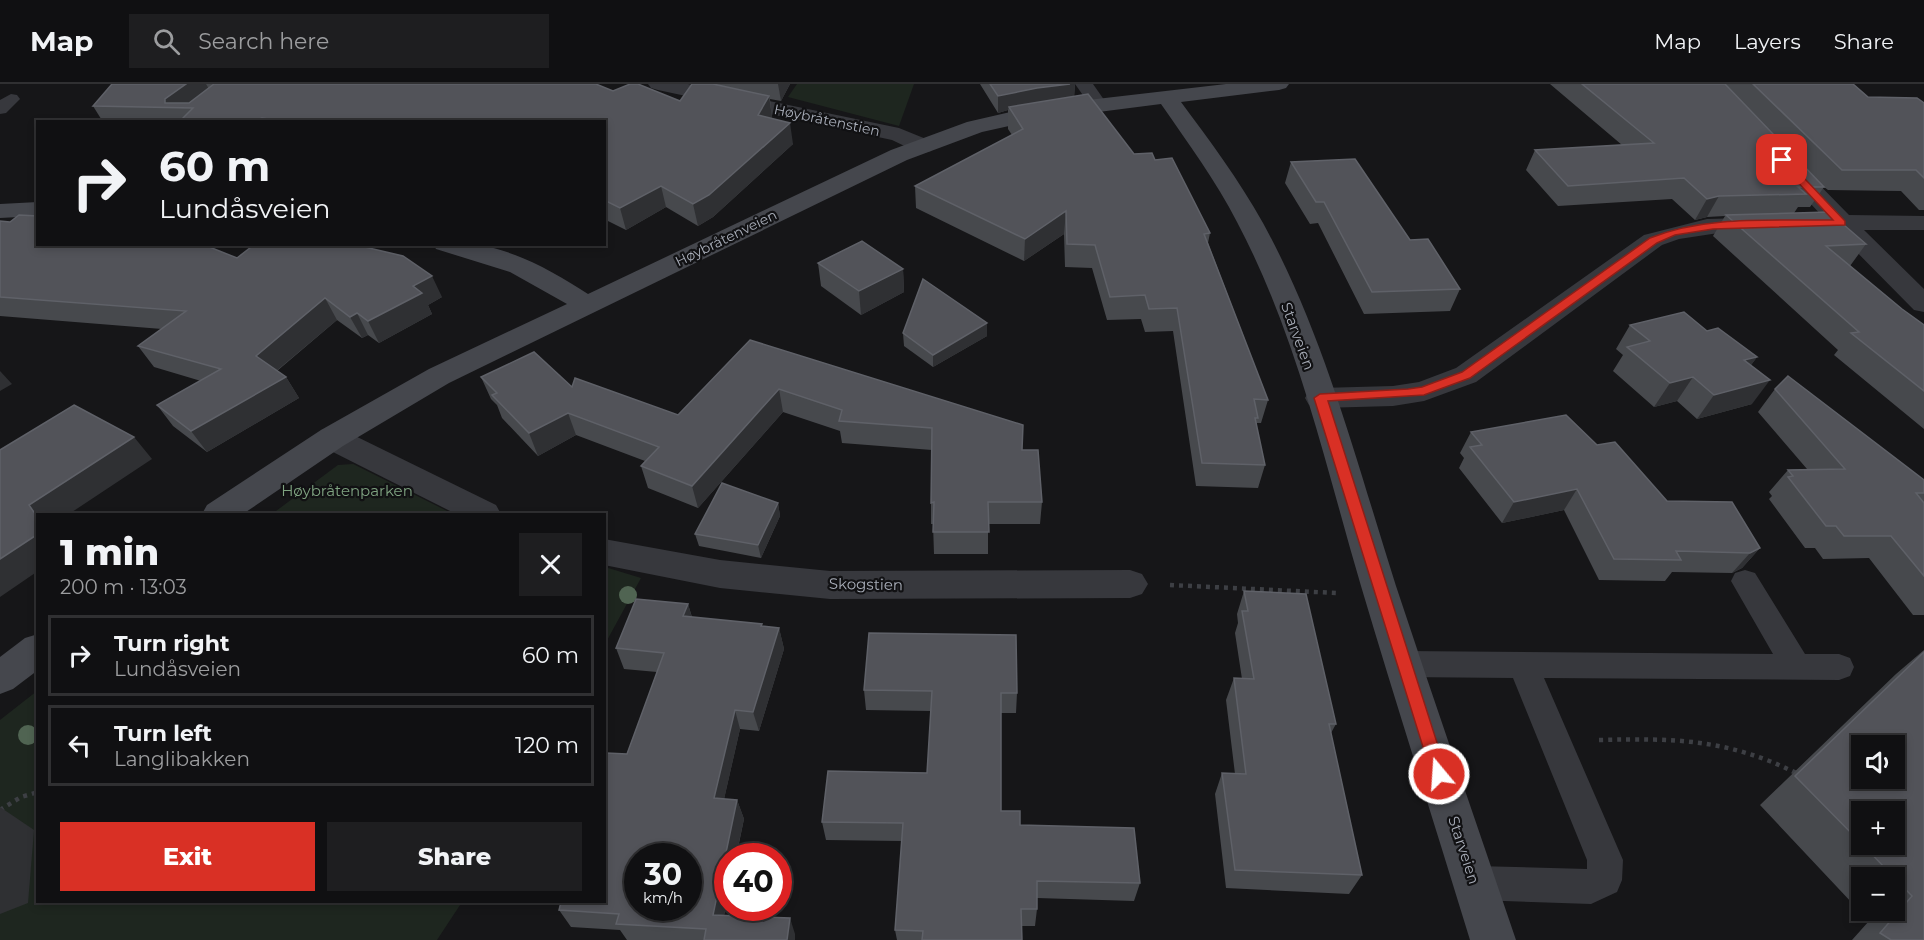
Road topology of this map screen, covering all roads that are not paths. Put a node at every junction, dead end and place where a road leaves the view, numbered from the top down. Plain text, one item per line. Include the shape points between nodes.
1 (658, 84) edge
2 (1279, 84) edge
3 (1182, 91) edge
4 (1091, 94) edge
5 (923, 146) junction
6 (1774, 151) edge
7 (36, 209) edge
8 (0, 211) edge
9 (1842, 223) junction
10 (1924, 223) edge
11 (452, 246) edge
12 (586, 304) junction
13 (1924, 304) edge
14 (1320, 398) junction
15 (332, 438) junction
16 (220, 513) edge
17 (482, 513) edge
18 (606, 552) edge
19 (1745, 581) dead end
20 (1130, 584) road end
21 (36, 651) edge
22 (1403, 664) junction
23 (1524, 666) junction
24 (1797, 667) junction
25 (1839, 667) dead end
26 (0, 678) edge
27 (1475, 883) junction
28 (1493, 940) edge

1 - 5 street, Høybråtenstien via 899,135
2 - 3 street, Høybråtenveien
3 - 4 street, Høybråtenveien
3 - 14 street, Starveien via 1218,169 1259,241 1290,311
4 - 5 street, Høybråtenveien
5 - 12 street, Høybråtenveien
6 - 9 street
7 - 8 street
9 - 10 street
9 - 13 street
9 - 14 street via 1713,226 1673,232 1653,240 1466,375 1424,391 1393,396
11 - 12 street via 514,263
12 - 15 street, Høybråtenveien via 439,376
14 - 22 street, Starveien
15 - 16 street, Høybråtenveien
15 - 17 street
18 - 20 street, Skogstien via 720,574 830,585
19 - 24 lane
21 - 26 street
22 - 23 lane
22 - 27 street, Starveien
23 - 24 lane
23 - 27 lane via 1605,860 1604,880 1591,886
24 - 25 lane
27 - 28 street, Starveien

